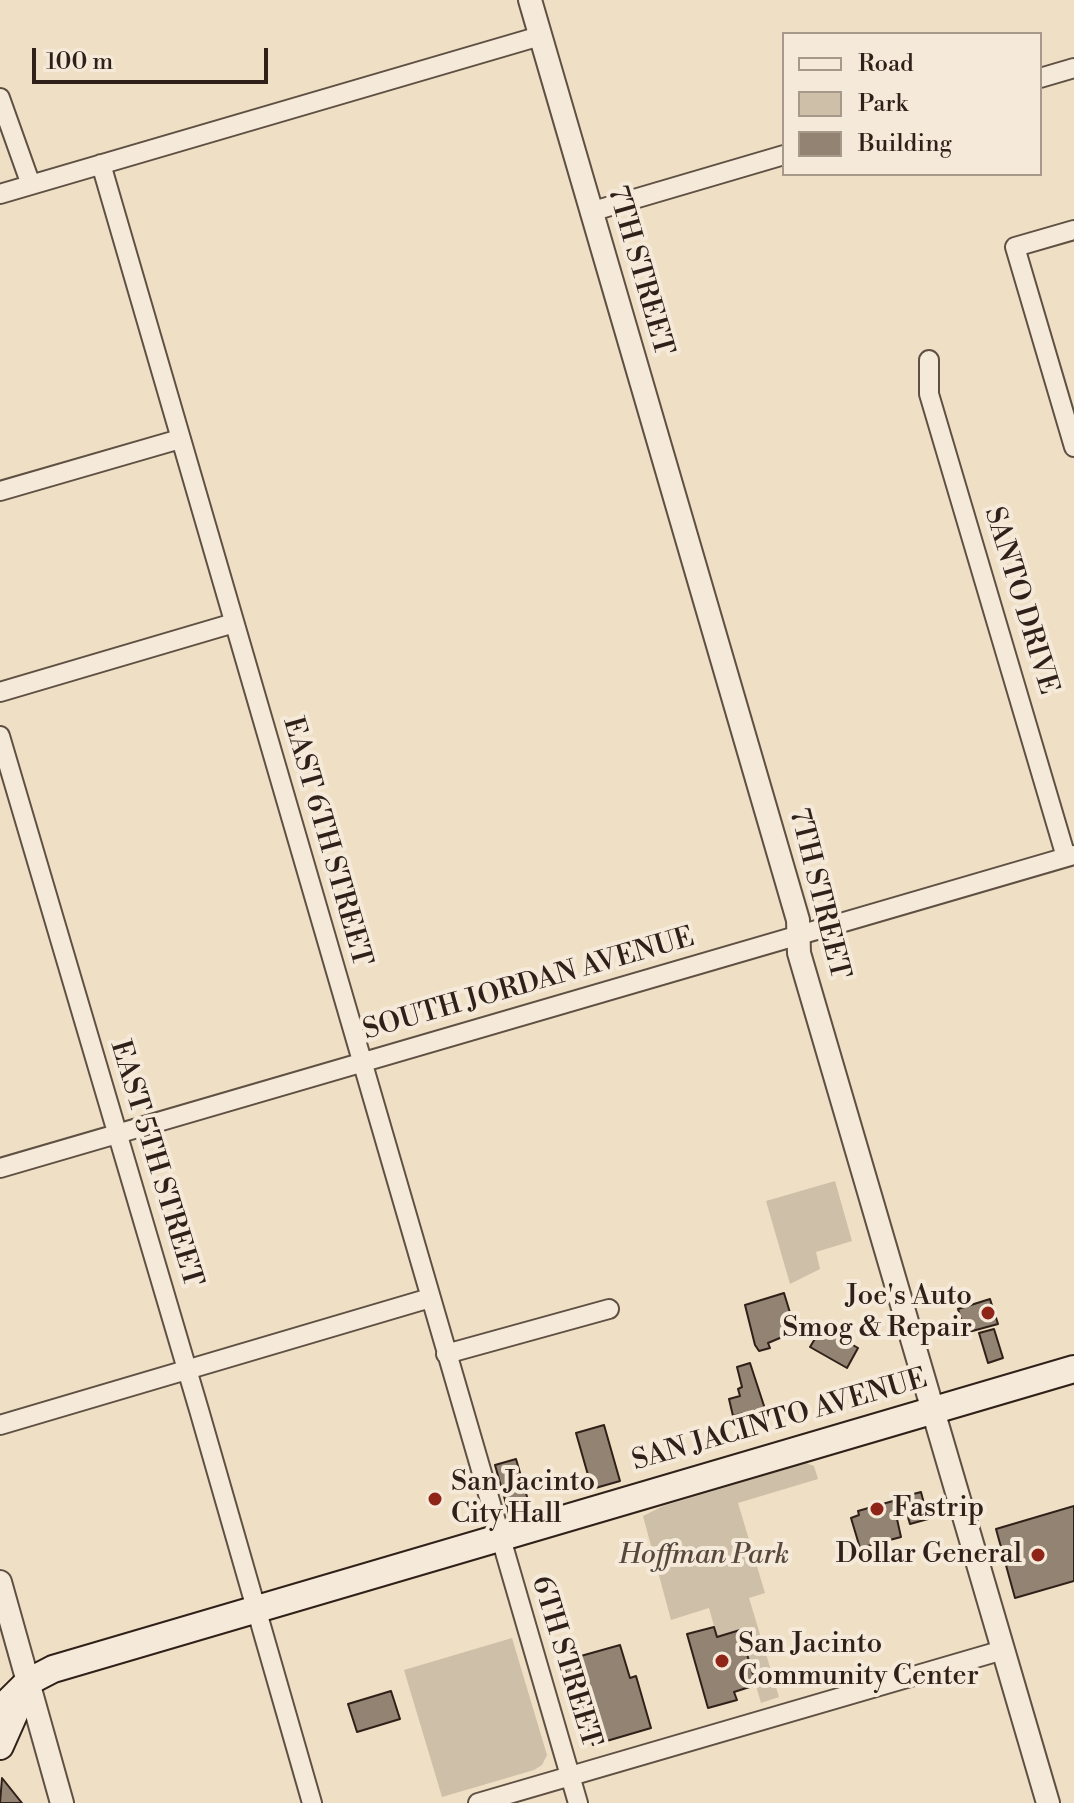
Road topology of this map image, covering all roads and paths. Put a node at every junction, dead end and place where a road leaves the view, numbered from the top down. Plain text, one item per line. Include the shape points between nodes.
1 (530, 0) edge
2 (540, 36) junction
3 (1074, 68) edge
4 (1042, 77) edge
5 (0, 98) edge
6 (782, 156) edge
7 (101, 164) junction
8 (31, 185) junction
9 (0, 194) edge
10 (590, 212) junction
11 (1074, 230) edge
12 (929, 360) dead end
13 (180, 439) junction
14 (1074, 447) edge
15 (0, 491) edge
16 (234, 623) junction
17 (0, 692) edge
18 (0, 736) edge
19 (1070, 856) edge
20 (798, 936) junction
21 (361, 1063) junction
22 (116, 1135) junction
23 (0, 1168) edge
24 (430, 1298) junction
25 (609, 1309) dead end
26 (446, 1354) junction
27 (187, 1369) junction
28 (1074, 1369) edge
29 (933, 1410) junction
30 (0, 1425) edge
31 (499, 1536) junction
32 (0, 1582) edge
33 (257, 1608) junction
34 (1003, 1650) junction
35 (28, 1682) junction
36 (0, 1690) edge
37 (0, 1710) edge
38 (0, 1746) edge
39 (570, 1776) junction
40 (62, 1803) edge
41 (312, 1803) edge
42 (478, 1803) edge
43 (578, 1803) edge
44 (1048, 1803) edge

1 - 2 street, 7TH STREET
2 - 7 street
2 - 10 street, 7TH STREET
3 - 4 street
5 - 8 street
6 - 10 street
7 - 8 street
7 - 13 street, EAST 6TH STREET
8 - 9 street
10 - 20 street, 7TH STREET via 798,920
11 - 14 street via 1015,247
12 - 19 street, SANTO DRIVE via 929,394
13 - 15 street
13 - 16 street, EAST 6TH STREET
16 - 17 street
16 - 21 street, EAST 6TH STREET
18 - 22 street, EAST 5TH STREET
19 - 20 street, SOUTH JORDAN AVENUE
20 - 21 street, SOUTH JORDAN AVENUE
20 - 29 street, 7TH STREET
21 - 22 street, SOUTH JORDAN AVENUE
21 - 24 street, EAST 6TH STREET
22 - 23 street, SOUTH JORDAN AVENUE
22 - 27 street, EAST 5TH STREET
24 - 26 street, EAST 6TH STREET
24 - 27 street
25 - 26 street
26 - 31 street, EAST 6TH STREET
27 - 30 street
27 - 33 street, EAST 5TH STREET
28 - 29 main road, SAN JACINTO AVENUE
29 - 31 main road, SAN JACINTO AVENUE
29 - 34 street, 7TH STREET
31 - 33 main road, SAN JACINTO AVENUE
31 - 39 street, 6TH STREET
32 - 35 street
33 - 35 main road, SAN JACINTO AVENUE via 53,1669
33 - 41 street, EAST 5TH STREET
34 - 39 street
34 - 44 street, 7TH STREET
35 - 36 street, SAN JACINTO AVENUE
35 - 37 main road
35 - 38 main road
35 - 40 street
39 - 42 street
39 - 43 street, 6TH STREET

